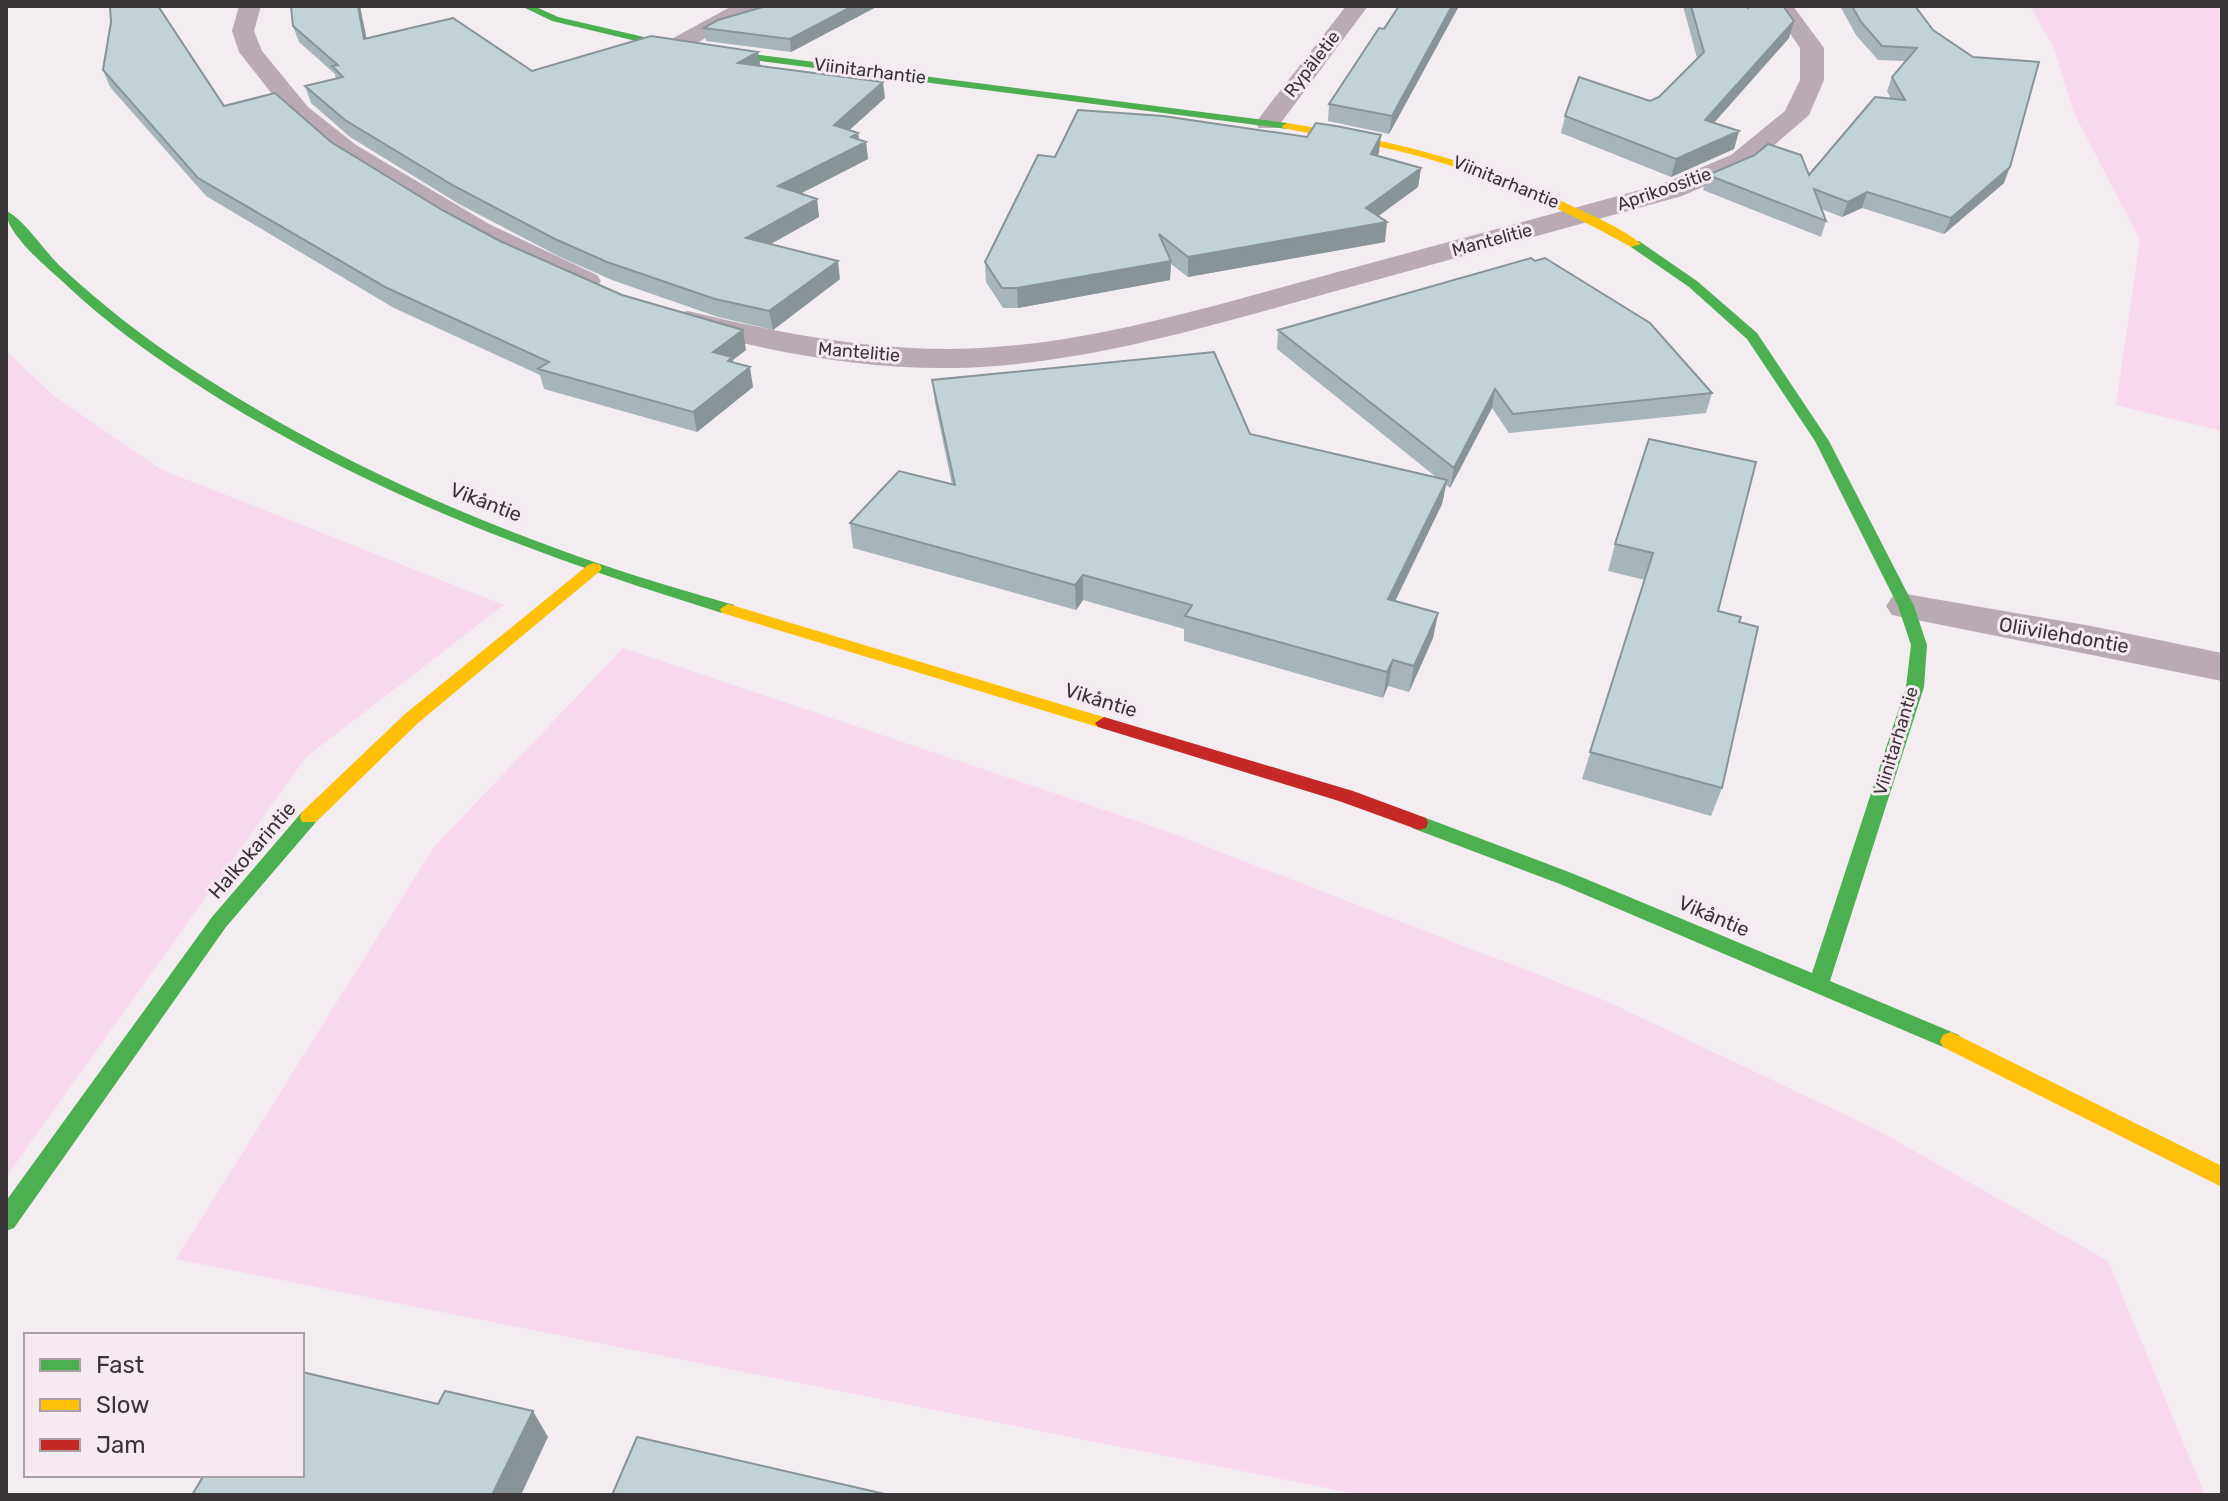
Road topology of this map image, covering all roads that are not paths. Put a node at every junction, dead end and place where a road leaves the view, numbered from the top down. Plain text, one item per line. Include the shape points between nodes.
1 (250, 6) edge
2 (526, 6) edge
3 (748, 6) edge
4 (1357, 6) edge
5 (1782, 6) edge
6 (674, 47) junction
7 (1268, 123) junction
8 (6, 214) edge
9 (1585, 215) junction
10 (606, 290) edge
11 (662, 311) edge
12 (594, 568) junction
13 (1906, 606) junction
14 (2222, 667) edge
15 (1819, 984) junction
16 (2222, 1177) edge
17 (6, 1220) edge

1 - 10 street via 243,31 251,52 299,112 347,151 479,230
2 - 6 street, Viinitarhantie via 555,19
3 - 6 street
4 - 7 street, Rypäletie
5 - 9 street, Aprikoositie via 1812,48 1812,80 1796,115 1740,161 1672,190
6 - 7 street, Viinitarhantie
7 - 9 street, Viinitarhantie via 1468,165
8 - 12 street, Vikåntie via 37,253 92,305 277,429 430,503
9 - 11 street, Mantelitie via 1164,328 1037,352 965,357 851,354 770,342
9 - 13 street, Viinitarhantie via 1693,284 1752,336 1822,441
12 - 15 street, Vikåntie via 1346,796 1567,879
12 - 17 street, Halkokarintie via 395,733 291,836 219,922
13 - 14 street, Oliivilehdontie
13 - 15 street, Viinitarhantie via 1919,645 1915,687
15 - 16 street, Vikåntie via 1919,1025

